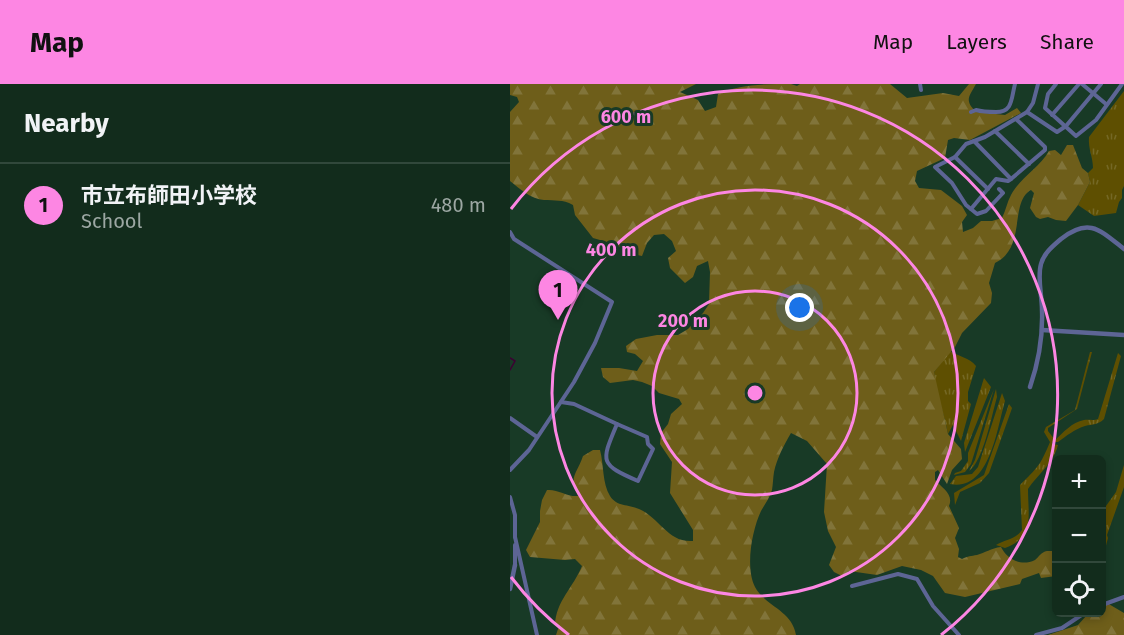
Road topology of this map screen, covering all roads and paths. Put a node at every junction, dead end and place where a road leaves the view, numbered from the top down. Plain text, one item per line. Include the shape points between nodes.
1 (920, 84) edge
2 (1015, 84) edge
3 (1038, 84) edge
4 (1056, 84) edge
5 (1080, 84) edge
6 (1101, 84) edge
7 (1122, 84) edge
8 (921, 90) dead end
9 (1093, 93) junction
10 (1106, 104) junction
11 (971, 112) dead end
12 (1027, 112) junction
13 (1052, 115) junction
14 (1016, 119) junction
15 (1066, 126) junction
16 (995, 130) junction
17 (974, 141) junction
18 (955, 157) junction
19 (1029, 164) junction
20 (1011, 179) junction
21 (988, 189) junction
22 (999, 189) dead end
23 (971, 210) junction
24 (510, 232) edge
25 (1124, 249) edge
26 (1042, 330) junction
27 (1124, 335) edge
28 (1030, 387) dead end
29 (561, 402) junction
30 (510, 418) edge
31 (617, 424) junction
32 (537, 437) junction
33 (510, 470) edge
34 (510, 497) edge
35 (515, 537) junction
36 (514, 565) joint
37 (852, 586) dead end
38 (510, 589) edge
39 (1124, 597) edge
40 (1106, 603) edge
41 (1078, 617) edge
42 (537, 635) edge
43 (959, 635) edge
44 (1036, 635) edge

1 - 8 street
2 - 11 street via 1004,113
3 - 12 street
4 - 13 street via 1048,94 1045,108
5 - 9 street
5 - 13 street
6 - 9 street
7 - 10 street
9 - 10 street
9 - 15 street
10 - 15 street via 1096,120 1076,136
12 - 14 street
12 - 15 street via 1057,132
13 - 15 street
14 - 16 street
14 - 19 street via 1045,147
16 - 17 street
16 - 19 street
17 - 18 street
17 - 20 street
18 - 21 street
18 - 23 street via 935,167
19 - 20 street
20 - 21 street via 996,179
21 - 23 street
22 - 23 street via 1003,193 986,210 977,214
24 - 29 street via 612,302 595,343
25 - 26 street via 1102,232 1086,226 1072,230 1049,250 1040,266
26 - 27 street
26 - 28 street
29 - 31 street
29 - 32 street
30 - 32 street
31 - 31 street via 606,450 608,462 613,470 638,481 653,449 647,437
32 - 33 street
34 - 35 street
35 - 36 street
35 - 42 street
36 - 38 street
37 - 43 street via 898,574 917,579 933,606
39 - 40 street
41 - 44 street via 1062,628

